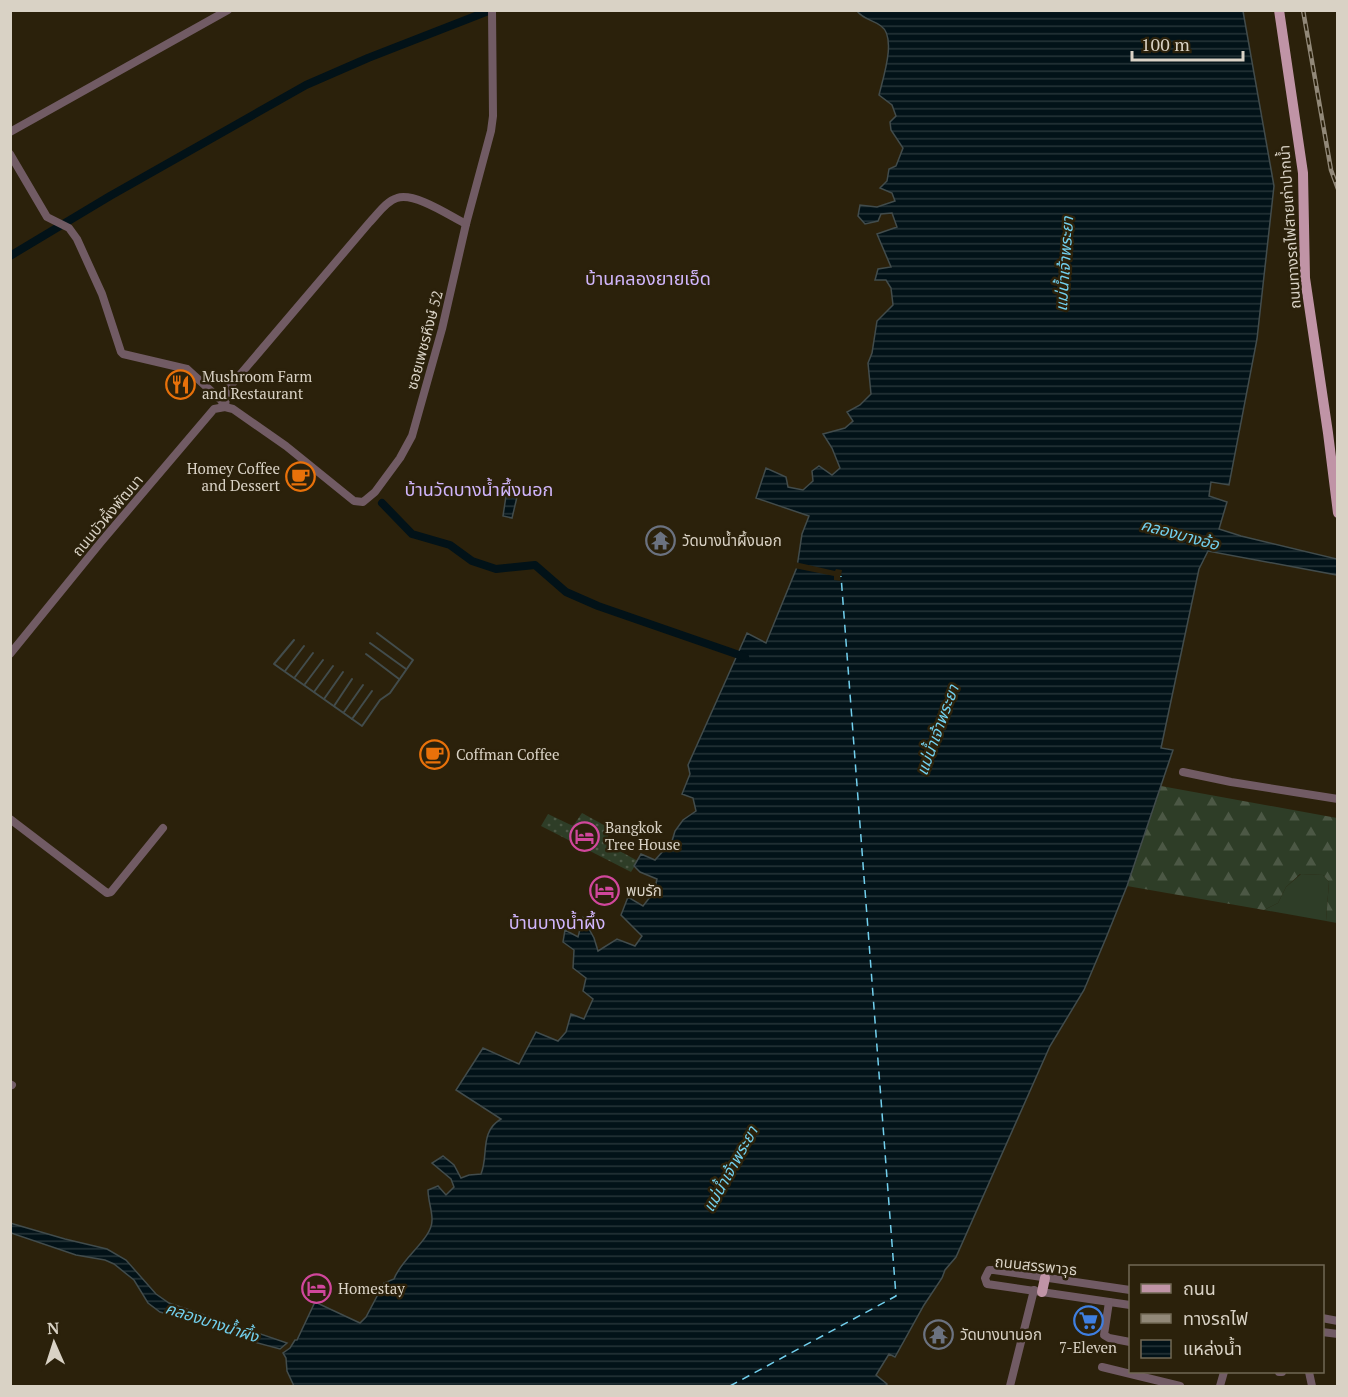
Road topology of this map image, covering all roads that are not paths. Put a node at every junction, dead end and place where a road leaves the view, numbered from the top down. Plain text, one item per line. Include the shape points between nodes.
1 (228, 10) edge
2 (492, 10) edge
3 (1279, 10) edge
4 (10, 132) edge
5 (10, 153) edge
6 (466, 224) junction
7 (227, 408) junction
8 (1338, 513) edge
9 (10, 654) edge
10 (1183, 772) dead end
11 (1338, 799) edge
12 (10, 819) edge
13 (163, 828) dead end
14 (1045, 1278) junction
15 (1129, 1290) edge
16 (1038, 1291) junction
17 (1109, 1302) junction
18 (1129, 1305) edge
19 (1129, 1342) edge
20 (1102, 1367) dead end
21 (1010, 1386) edge
22 (1180, 1386) edge

1 - 4 street
2 - 6 street, ซอยเพชรหึงษ์ 52 via 493,116
3 - 8 main road, ถนนทางรถไฟสายเก่าปากน้ำ via 1304,185 1305,278
5 - 7 street via 47,217 69,228 77,239 102,294 121,352 187,369
6 - 7 street via 421,201 398,197 390,202 227,390
6 - 7 street, ซอยเพชรหึงษ์ 52 via 412,436 375,492 363,502 354,501 286,446
7 - 9 street, ถนนบัวผึ้งพัฒนา via 214,409
10 - 11 street
12 - 13 street via 107,892 111,892
14 - 15 street, ถนนสรรพาวุธ
14 - 16 main road
14 - 16 street, ถนนสรรพาวุธ via 993,1270 986,1274 987,1284
16 - 17 street, ถนนสรรพาวุธ
16 - 21 street
17 - 18 street, ถนนสรรพาวุธ
17 - 19 street via 1104,1335
20 - 22 street

